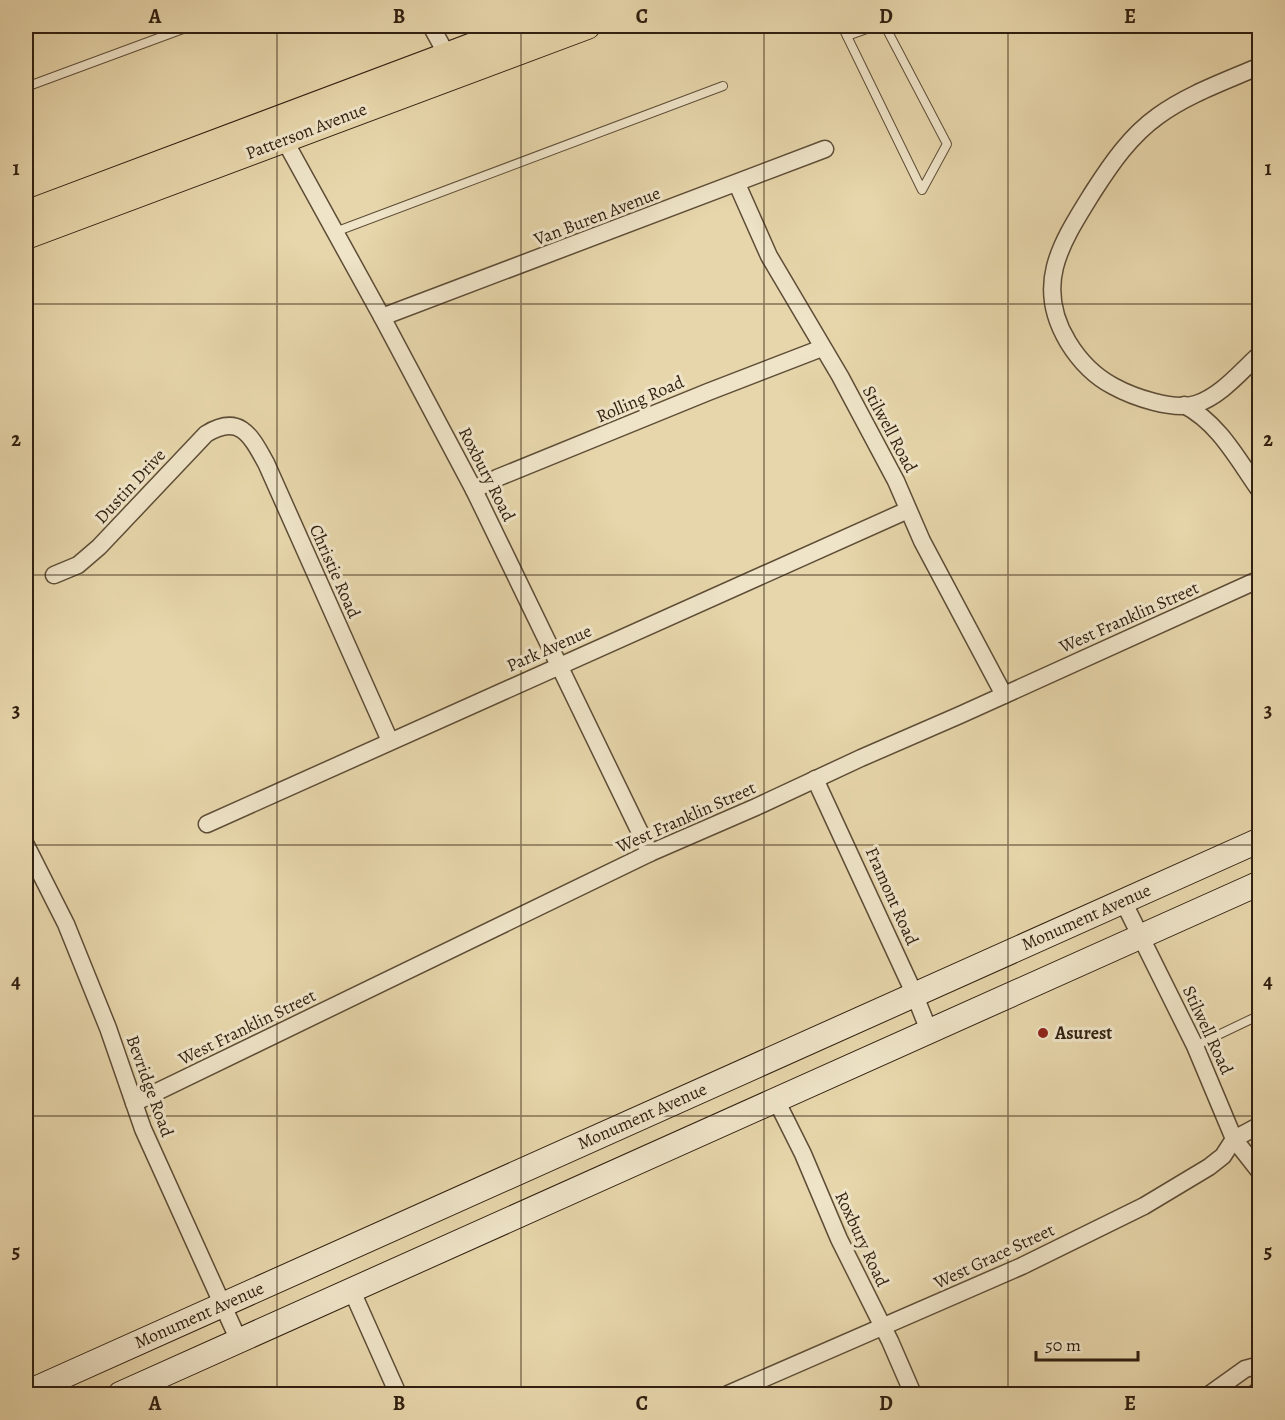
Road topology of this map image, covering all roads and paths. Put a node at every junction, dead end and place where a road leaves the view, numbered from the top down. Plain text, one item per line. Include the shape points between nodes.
1 (190, 26) edge
2 (431, 26) edge
3 (526, 26) edge
4 (588, 26) edge
5 (842, 26) edge
6 (875, 26) edge
7 (885, 26) edge
8 (847, 36) junction
9 (452, 65) junction
10 (1260, 66) edge
11 (723, 86) dead end
12 (26, 87) edge
13 (279, 130) junction
14 (825, 149) dead end
15 (737, 184) junction
16 (26, 214) edge
17 (335, 232) junction
18 (26, 236) edge
19 (382, 317) junction
20 (822, 348) junction
21 (1260, 354) edge
22 (1184, 405) junction
23 (234, 426) joint
24 (474, 490) junction
25 (1260, 491) edge
26 (908, 510) junction
27 (54, 575) dead end
28 (1260, 579) edge
29 (559, 665) junction
30 (1004, 695) junction
31 (390, 741) junction
32 (815, 779) junction
33 (207, 824) dead end
34 (1260, 840) edge
35 (26, 845) edge
36 (650, 853) junction
37 (1260, 883) edge
38 (1123, 901) junction
39 (1142, 936) junction
40 (914, 993) junction
41 (1260, 1015) edge
42 (929, 1031) junction
43 (1195, 1046) junction
44 (776, 1100) junction
45 (134, 1103) junction
46 (1260, 1125) edge
47 (1234, 1139) junction
48 (1260, 1172) edge
49 (352, 1291) junction
50 (223, 1304) junction
51 (883, 1326) junction
52 (239, 1341) junction
53 (1260, 1365) edge
54 (1260, 1389) edge
55 (26, 1393) edge
56 (120, 1395) edge
57 (398, 1395) edge
58 (728, 1395) edge
59 (913, 1395) edge
60 (1210, 1395) edge
61 (1254, 1395) edge

1 - 12 lane
2 - 9 street
3 - 9 main road, Patterson Avenue
4 - 9 main road, Patterson Avenue
5 - 8 lane
6 - 8 lane
7 - 8 lane via 947,144 922,190
9 - 13 main road, Patterson Avenue
10 - 22 street via 1180,102 1137,133 1117,156 1071,227 1053,268 1052,298 1059,328 1088,367 1124,392
11 - 17 lane
13 - 16 main road, Patterson Avenue
13 - 17 street, Roxbury Road
13 - 18 main road, Patterson Avenue
14 - 15 street, Van Buren Avenue
15 - 19 street, Van Buren Avenue
15 - 20 street, Stilwell Road via 769,256
17 - 19 street, Roxbury Road
19 - 24 street, Roxbury Road
20 - 24 street, Rolling Road
20 - 26 street, Stilwell Road
21 - 22 street via 1223,388 1195,404
22 - 25 street via 1203,416 1219,433
23 - 27 street, Dustin Drive via 218,427 206,434 99,547 78,565
23 - 31 street, Christie Road via 250,435 266,463
24 - 29 street, Roxbury Road
26 - 29 street, Park Avenue
26 - 30 street, Stilwell Road
28 - 30 street, West Franklin Street
29 - 31 street, Park Avenue
29 - 36 street, Roxbury Road
30 - 32 street, West Franklin Street
31 - 33 street, Park Avenue
32 - 36 street, West Franklin Street
32 - 40 street, Framont Road
34 - 38 street, Monument Avenue
35 - 45 street, Bevridge Road via 66,924
36 - 45 street, West Franklin Street
37 - 39 street
38 - 39 street, Stilwell Road
38 - 40 street, Monument Avenue
39 - 42 street
39 - 43 street, Stilwell Road
40 - 42 street, Framont Road
40 - 50 street, Monument Avenue
41 - 43 lane
42 - 44 street
43 - 47 street, Stilwell Road
44 - 49 street
44 - 51 street, Roxbury Road
45 - 50 street, Bevridge Road
46 - 47 street, West Grace Street
47 - 48 street, Stilwell Road
47 - 51 street, West Grace Street via 1223,1156 1144,1206 1022,1266
49 - 52 street
49 - 57 street
50 - 52 street, Bevridge Road
50 - 55 street, Monument Avenue
51 - 58 street, West Grace Street
51 - 59 street, Roxbury Road
52 - 56 street
53 - 60 street via 1245,1369
54 - 61 street

